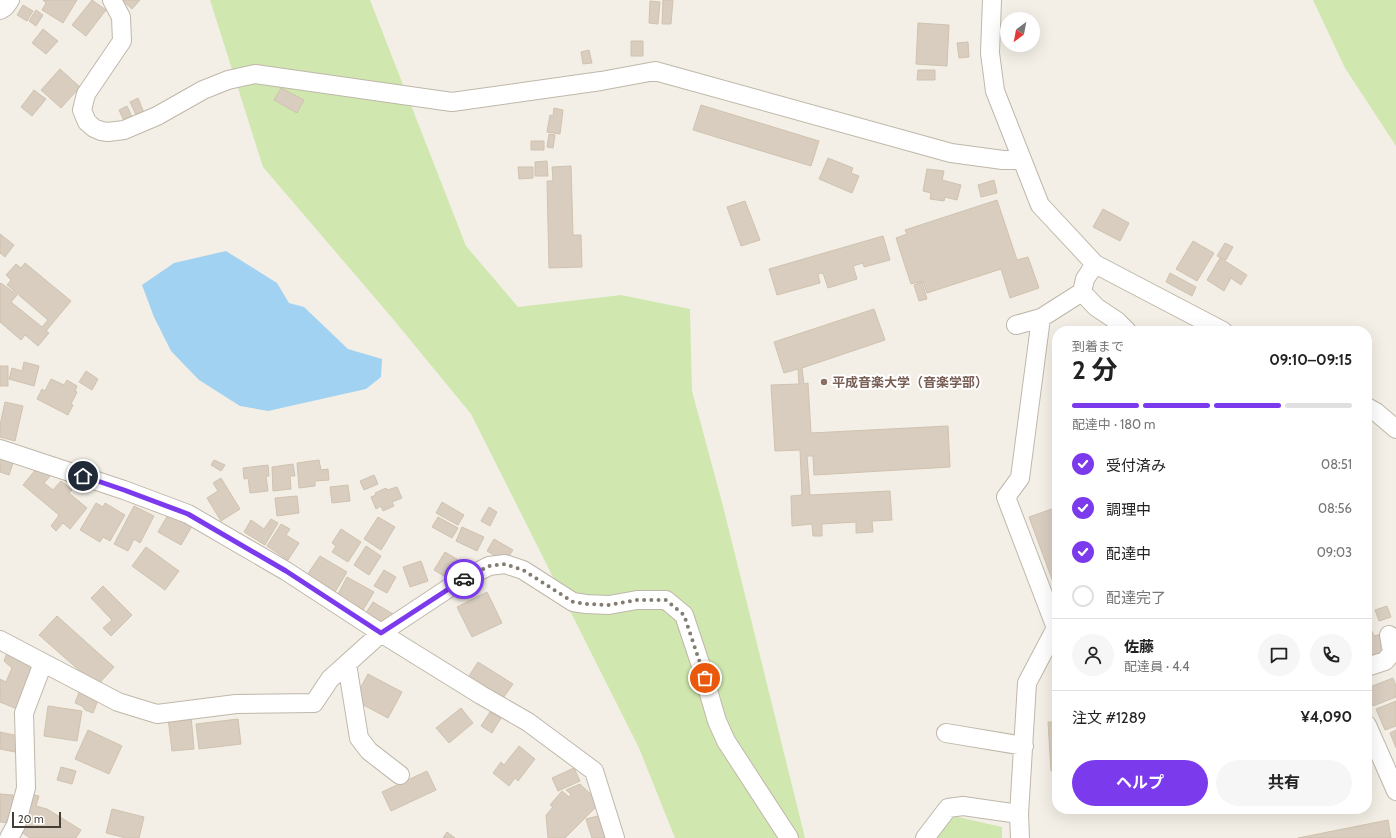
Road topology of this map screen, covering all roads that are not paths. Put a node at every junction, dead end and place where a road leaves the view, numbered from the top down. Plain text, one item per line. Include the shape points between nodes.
1 (10, 0) edge
2 (112, 0) edge
3 (992, 0) edge
4 (0, 10) edge
5 (1022, 160) junction
6 (1095, 264) junction
7 (1082, 292) junction
8 (1041, 318) junction
9 (1016, 325) dead end
10 (1122, 326) edge
11 (1213, 326) edge
12 (1372, 410) edge
13 (1396, 429) edge
14 (0, 450) edge
15 (1052, 617) edge
16 (381, 633) junction
17 (1052, 635) edge
18 (1389, 635) dead end
19 (0, 640) edge
20 (42, 663) junction
21 (347, 664) junction
22 (1372, 665) edge
23 (946, 733) dead end
24 (1372, 736) edge
25 (1024, 746) junction
26 (400, 775) dead end
27 (1396, 791) edge
28 (1019, 814) junction
29 (9, 838) edge
30 (615, 838) edge
31 (789, 838) edge
32 (925, 838) edge
33 (1020, 838) edge

1 - 4 street
2 - 5 street via 121,17 122,41 86,94 82,110 87,122 101,131 124,130 157,116 203,90 228,80 255,74 452,102 655,71 951,153
3 - 5 street via 990,53 995,91
5 - 6 street via 1040,205
6 - 7 street via 1085,279
6 - 11 street
7 - 8 street
7 - 10 street via 1096,307
8 - 9 street
8 - 15 street via 1020,478 1006,497
12 - 13 street
14 - 16 street via 124,490 188,514 286,571
16 - 21 street
16 - 30 street via 528,722 594,771
16 - 31 street via 458,582 489,566 505,564 523,570 573,602 609,605 637,600 666,600 684,615 717,721 726,741
17 - 25 street via 1027,683
18 - 22 street via 1392,653 1385,661
19 - 20 street
20 - 21 street via 118,702 157,714 236,704 314,703 330,679
20 - 29 street via 24,713 26,788 16,825
21 - 26 street via 359,738 369,751
23 - 25 street
24 - 27 street
25 - 28 street
28 - 32 street via 963,806 948,808
28 - 33 street

